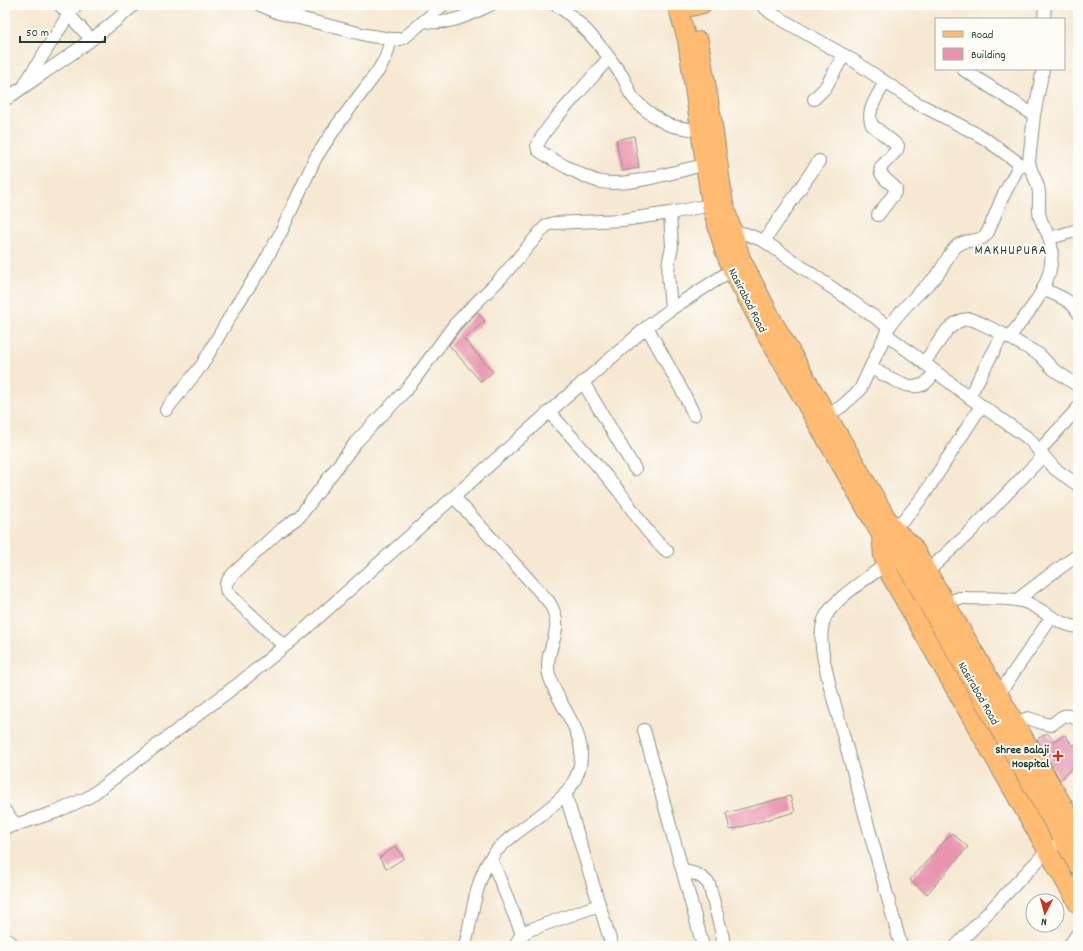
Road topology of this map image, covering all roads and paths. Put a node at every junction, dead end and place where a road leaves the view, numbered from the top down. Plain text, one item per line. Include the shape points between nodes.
1 (60, 5) edge
2 (134, 5) edge
3 (260, 5) edge
4 (443, 5) edge
5 (490, 5) edge
6 (556, 5) edge
7 (762, 5) edge
8 (1046, 5) edge
9 (688, 7) edge
10 (72, 10) edge
11 (1044, 18) edge
12 (424, 21) junction
13 (91, 39) junction
14 (391, 39) junction
15 (844, 55) junction
16 (608, 58) junction
17 (964, 70) edge
18 (1042, 70) edge
19 (885, 82) junction
20 (24, 87) junction
21 (814, 99) dead end
22 (5, 100) edge
23 (1034, 115) junction
24 (700, 130) junction
25 (819, 161) dead end
26 (704, 165) junction
27 (1024, 166) junction
28 (710, 205) junction
29 (670, 213) junction
30 (878, 215) dead end
31 (1078, 230) edge
32 (732, 232) junction
33 (1050, 238) junction
34 (764, 241) junction
35 (732, 270) junction
36 (1043, 288) junction
37 (1076, 305) edge
38 (671, 309) junction
39 (647, 327) junction
40 (887, 330) junction
41 (1006, 336) junction
42 (924, 363) junction
43 (871, 368) junction
44 (935, 372) junction
45 (583, 382) junction
46 (1078, 386) edge
47 (969, 397) junction
48 (981, 406) junction
49 (1078, 408) edge
50 (166, 410) dead end
51 (549, 412) junction
52 (694, 415) dead end
53 (826, 415) junction
54 (1041, 454) junction
55 (636, 469) dead end
56 (1078, 485) edge
57 (454, 497) junction
58 (888, 529) junction
59 (667, 551) dead end
60 (1078, 555) edge
61 (886, 565) junction
62 (928, 571) junction
63 (1017, 600) junction
64 (947, 603) junction
65 (1051, 618) junction
66 (1078, 627) edge
67 (284, 646) junction
68 (999, 694) junction
69 (1078, 720) edge
70 (1016, 723) junction
71 (644, 730) dead end
72 (565, 793) junction
73 (5, 811) edge
74 (10, 827) edge
75 (1071, 836) edge
76 (1047, 851) junction
77 (491, 858) junction
78 (1078, 866) edge
79 (683, 871) junction
80 (1078, 904) edge
81 (599, 905) junction
82 (1078, 933) edge
83 (522, 934) junction
84 (5, 938) edge
85 (15, 946) edge
86 (465, 946) edge
87 (516, 946) edge
88 (612, 946) edge
89 (704, 946) edge
90 (722, 946) edge
91 (901, 946) edge
92 (956, 946) edge
93 (1069, 946) edge

1 - 10 street
2 - 13 street
3 - 14 street via 279,13
4 - 12 street
5 - 12 street via 451,21
6 - 16 street via 585,29
7 - 15 street via 771,13
8 - 11 street
9 - 24 highway, Nasirabad Road via 687,40
9 - 32 highway, Nasirabad Road via 696,25 724,204
10 - 13 street
10 - 20 street
12 - 14 street via 405,37
13 - 20 street
14 - 50 street via 386,57 378,71 316,157 262,268 236,306 202,365
15 - 19 street
15 - 21 street via 824,88
16 - 24 street via 622,76 634,99 659,120
16 - 26 street via 557,115 537,145 538,150 602,182 626,182
17 - 23 street
18 - 23 street
19 - 27 street via 915,102 984,138
19 - 30 street via 871,109 869,120 898,146 880,170 896,189
20 - 22 street
23 - 27 street
24 - 26 highway, Nasirabad Road
25 - 34 street
26 - 28 highway, Nasirabad Road
27 - 33 street via 1038,188 1040,217
27 - 40 street via 1005,190 986,235 957,246 937,276 899,312
28 - 29 street
28 - 35 highway, Nasirabad Road
29 - 38 street via 672,247 668,273
29 - 67 street via 623,220 547,225 455,324 408,388 356,442 300,516 278,532 226,582 227,592
31 - 33 street
32 - 34 street
32 - 53 highway, Nasirabad Road via 741,258 774,323
33 - 36 street via 1050,266
34 - 40 street
35 - 38 street
35 - 58 highway, Nasirabad Road via 774,348
36 - 37 street
36 - 41 street via 1032,309
38 - 39 street
39 - 45 street
39 - 52 street
40 - 42 street
40 - 43 street
41 - 42 street via 970,319 962,320 947,330
41 - 46 street via 1040,355 1053,369
41 - 47 street
42 - 44 street
43 - 44 street via 914,387 927,382
43 - 53 street via 860,390 841,407
44 - 47 street
45 - 51 street
45 - 55 street
47 - 48 street
48 - 54 street via 1028,438
48 - 58 street via 924,495 905,519
49 - 54 street
51 - 57 street
51 - 59 street via 618,491 650,536
53 - 58 highway, Nasirabad Road
54 - 56 street via 1055,469
54 - 62 street via 970,532
57 - 67 street
57 - 72 street via 555,610 556,632 548,662 549,674 574,729 581,755 575,781
58 - 61 highway via 883,556
58 - 62 highway via 912,545
58 - 75 highway, Nasirabad Road via 904,562
60 - 63 street
61 - 76 highway
61 - 91 street via 830,608 823,622 822,635 830,688
62 - 64 highway
63 - 64 street via 960,598
63 - 65 street via 1032,605
64 - 68 highway
65 - 66 street
65 - 68 street
67 - 74 street via 241,682 89,797 56,812
68 - 70 highway
69 - 70 street via 1064,716 1051,725 1028,718
70 - 75 highway
71 - 79 street
72 - 77 street via 511,837
72 - 81 street
73 - 74 street
75 - 76 street
75 - 78 highway, Nasirabad Road
76 - 80 highway
76 - 92 street
77 - 83 street
77 - 86 street via 480,881
79 - 89 street
79 - 90 street via 697,873 709,884 723,938
81 - 83 street
81 - 88 street
82 - 93 street
83 - 87 street
84 - 85 street

